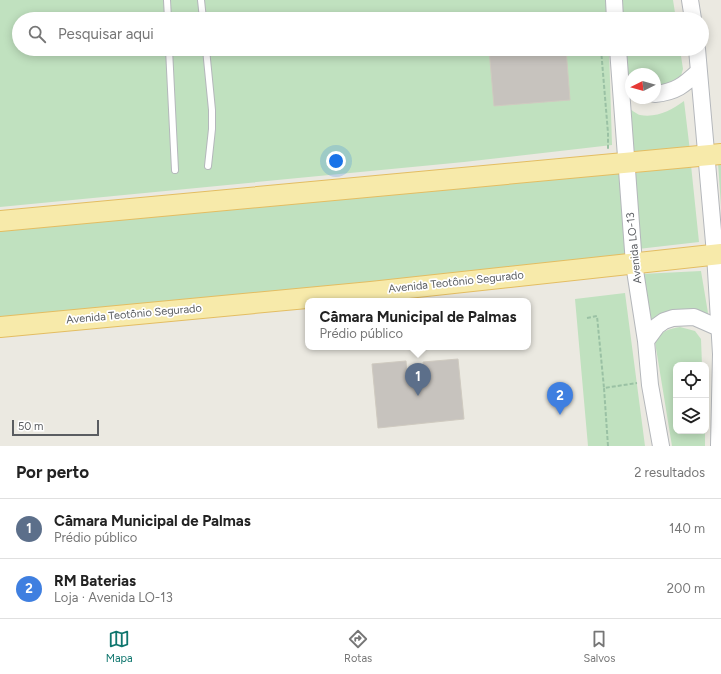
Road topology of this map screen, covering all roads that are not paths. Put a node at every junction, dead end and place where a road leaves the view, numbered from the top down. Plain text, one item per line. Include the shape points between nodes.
1 (167, 0) edge
2 (200, 0) edge
3 (614, 0) edge
4 (690, 0) edge
5 (168, 12) edge
6 (202, 12) edge
7 (615, 12) edge
8 (692, 12) edge
9 (169, 56) edge
10 (207, 56) edge
11 (620, 56) edge
12 (698, 56) edge
13 (699, 72) junction
14 (625, 75) edge
15 (661, 93) edge
16 (625, 104) edge
17 (714, 154) edge
18 (626, 162) junction
19 (208, 166) dead end
20 (175, 170) dead end
21 (0, 221) edge
22 (718, 254) edge
23 (634, 264) junction
24 (305, 298) edge
25 (307, 298) edge
26 (0, 327) edge
27 (719, 328) junction
28 (646, 341) junction
29 (661, 446) edge
30 (719, 446) edge

1 - 5 lane
2 - 6 lane
3 - 7 street
4 - 8 street
9 - 20 lane
10 - 19 lane via 212,110
11 - 14 street, Avenida LO-13
12 - 13 street
13 - 15 street via 682,87
13 - 17 street
16 - 18 street, Avenida LO-13
17 - 18 main road
17 - 22 street
18 - 21 main road
18 - 23 street, Avenida LO-13
22 - 23 main road, Avenida Teotônio Segurado
22 - 27 street
23 - 25 main road, Avenida Teotônio Segurado
23 - 28 street, Avenida LO-13
24 - 26 main road, Avenida Teotônio Segurado
27 - 28 street via 694,317 674,318 664,321
27 - 30 street
28 - 29 street, Avenida LO-13 via 650,385

